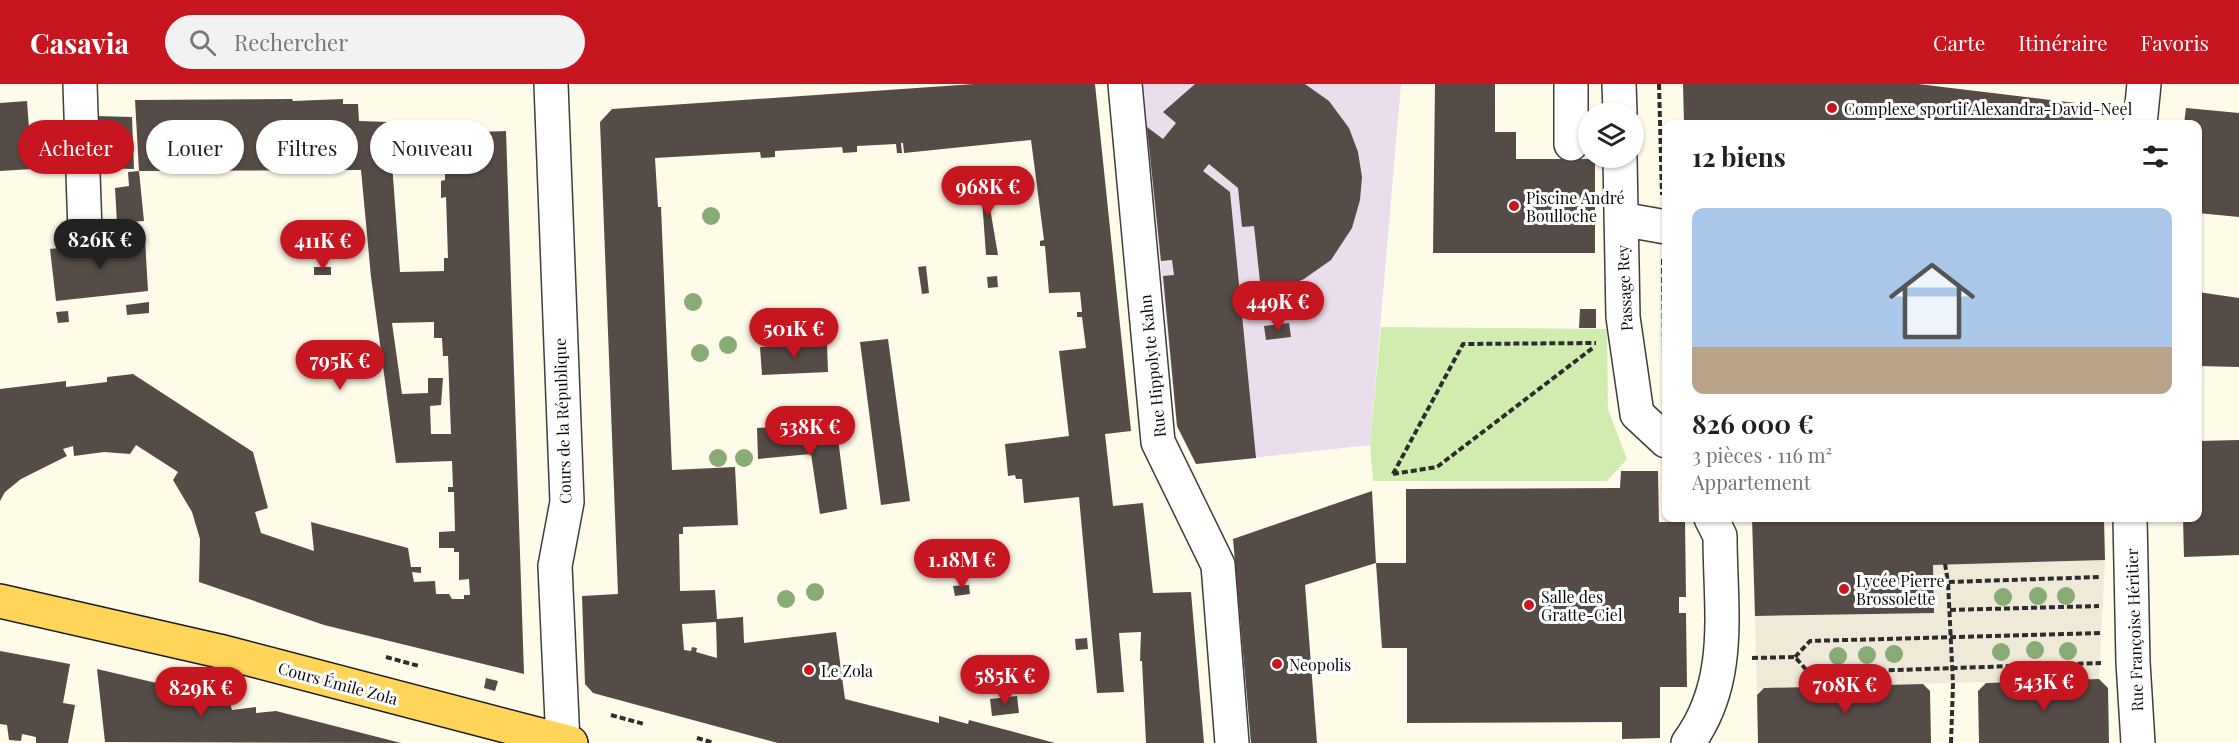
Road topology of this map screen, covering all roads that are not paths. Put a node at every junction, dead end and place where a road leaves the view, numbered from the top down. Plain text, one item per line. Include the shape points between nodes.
1 (80, 84) edge
2 (1125, 84) edge
3 (1571, 84) edge
4 (1619, 84) edge
5 (2144, 84) edge
6 (550, 91) edge
7 (1620, 102) edge
8 (2140, 120) edge
9 (1570, 144) dead end
10 (1620, 168) edge
11 (1621, 219) junction
12 (1662, 226) edge
13 (85, 232) dead end
14 (1662, 437) edge
15 (1713, 522) edge
16 (2130, 522) edge
17 (0, 601) edge
18 (566, 742) edge
19 (1232, 743) edge
20 (1688, 743) edge
21 (2138, 743) edge

1 - 13 street
2 - 19 street, Rue Hippolyte Kahn via 1158,442 1218,565
3 - 9 street
4 - 7 street
5 - 8 street
6 - 18 street, Cours de la République via 567,502 555,566
10 - 11 street, Passage Rey
11 - 12 street
11 - 14 street, Passage Rey via 1623,317 1637,414
15 - 20 street via 1720,536 1722,659 1708,709
16 - 21 street, Rue Françoise Héritier
17 - 18 main road, Cours Émile Zola via 219,651

